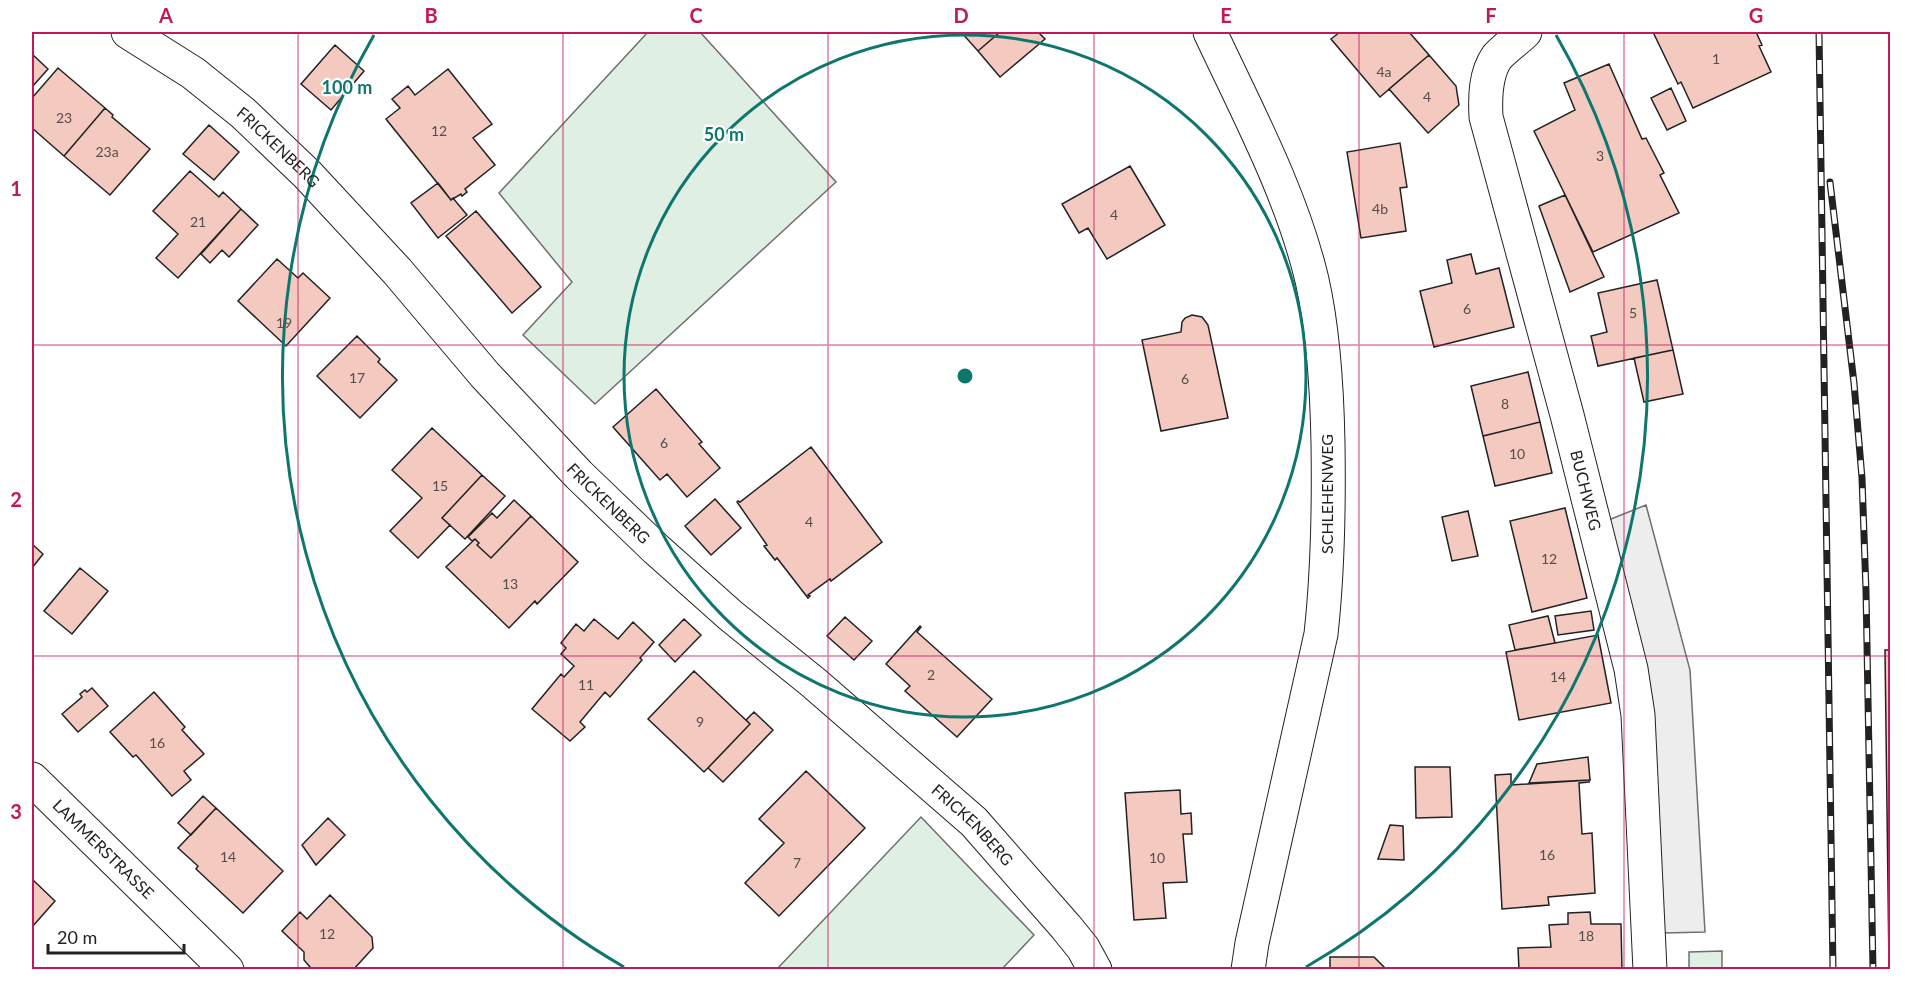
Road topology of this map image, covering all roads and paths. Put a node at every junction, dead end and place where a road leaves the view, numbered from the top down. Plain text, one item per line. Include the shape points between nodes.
1 (128, 32) edge
2 (1210, 32) edge
3 (1525, 32) edge
4 (32, 778) edge
5 (227, 969) edge
6 (1095, 969) edge
7 (1248, 969) edge
8 (1650, 969) edge

1 - 6 street, FRICKENBERG via 193,73 243,113 307,174 579,475 730,615 974,822 1066,927
2 - 7 street, SCHLEHENWEG via 1295,225 1321,333 1327,400 1329,491 1321,634
3 - 8 street, BUCHWEG via 1497,58 1485,92 1486,117 1631,669 1638,715
4 - 5 street, LAMMERSTRASSE

